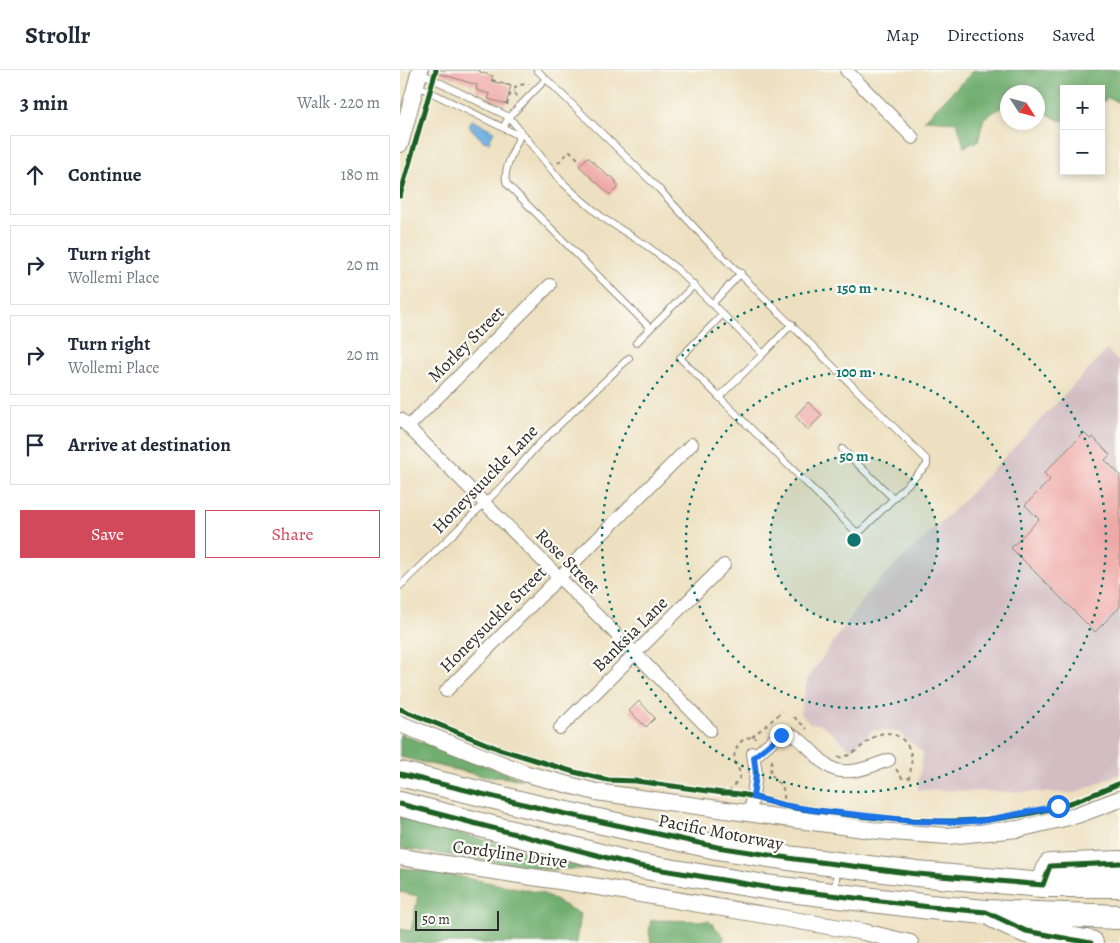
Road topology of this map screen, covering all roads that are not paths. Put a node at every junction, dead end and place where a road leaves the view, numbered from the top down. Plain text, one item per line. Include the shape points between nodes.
1 (537, 70) edge
2 (846, 70) edge
3 (419, 76) edge
4 (546, 79) junction
5 (507, 116) junction
6 (503, 128) junction
7 (520, 135) junction
8 (914, 138) dead end
9 (400, 144) edge
10 (741, 274) junction
11 (550, 285) dead end
12 (694, 285) junction
13 (713, 303) junction
14 (723, 314) junction
15 (792, 324) junction
16 (650, 328) junction
17 (636, 343) dead end
18 (763, 354) junction
19 (630, 358) dead end
20 (719, 397) junction
21 (404, 423) edge
22 (692, 444) dead end
23 (842, 449) dead end
24 (894, 499) junction
25 (484, 503) junction
26 (724, 565) dead end
27 (560, 578) junction
28 (400, 586) edge
29 (635, 653) junction
30 (446, 691) dead end
31 (400, 724) edge
32 (560, 728) dead end
33 (710, 730) dead end
34 (889, 760) road end
35 (400, 774) edge
36 (1120, 799) edge
37 (400, 804) edge
38 (750, 814) junction
39 (400, 857) edge
40 (1120, 863) edge
41 (837, 864) junction
42 (1043, 884) junction
43 (1120, 885) edge
44 (834, 896) junction
45 (986, 912) junction
46 (1120, 917) edge
47 (910, 943) edge
48 (1091, 943) edge

1 - 4 lane
2 - 8 street
3 - 5 lane
3 - 6 lane
3 - 9 street
4 - 5 lane
4 - 10 lane
5 - 6 lane
5 - 7 lane
6 - 7 lane
7 - 12 lane via 589,207 658,254
7 - 16 lane via 505,176 507,184
10 - 13 lane
10 - 15 lane
11 - 21 street, Morley Street
12 - 13 lane
12 - 16 lane
13 - 14 lane
14 - 18 lane
14 - 20 lane via 680,358
15 - 18 lane
15 - 24 lane via 927,460 927,465
16 - 17 lane
18 - 20 lane
19 - 25 lane, Honeysuuckle Lane via 537,446
20 - 24 lane via 857,532
21 - 25 street, Rose Street
22 - 27 street, Honeysuckle Street
23 - 24 lane
25 - 27 street, Rose Street
25 - 28 lane, Honeysuuckle Lane
26 - 29 street, Banksia Lane
27 - 29 street, Rose Street
27 - 30 street, Honeysuckle Street
29 - 32 street, Banksia Lane
29 - 33 street, Rose Street
31 - 38 street via 527,774 596,792
34 - 38 street via 852,771 836,770 823,763 796,736 787,733 779,736 753,755 756,774
35 - 41 highway, Pacific Motorway via 717,847
36 - 38 street via 1077,816 1018,829 948,836 878,831
37 - 44 highway via 639,866
39 - 47 street, Cordyline Drive via 599,887 864,932
40 - 42 highway via 1050,866
41 - 42 highway, Pacific Motorway
41 - 44 lane
42 - 43 highway, Pacific Motorway
44 - 45 highway
45 - 46 highway
45 - 48 highway via 1026,931

